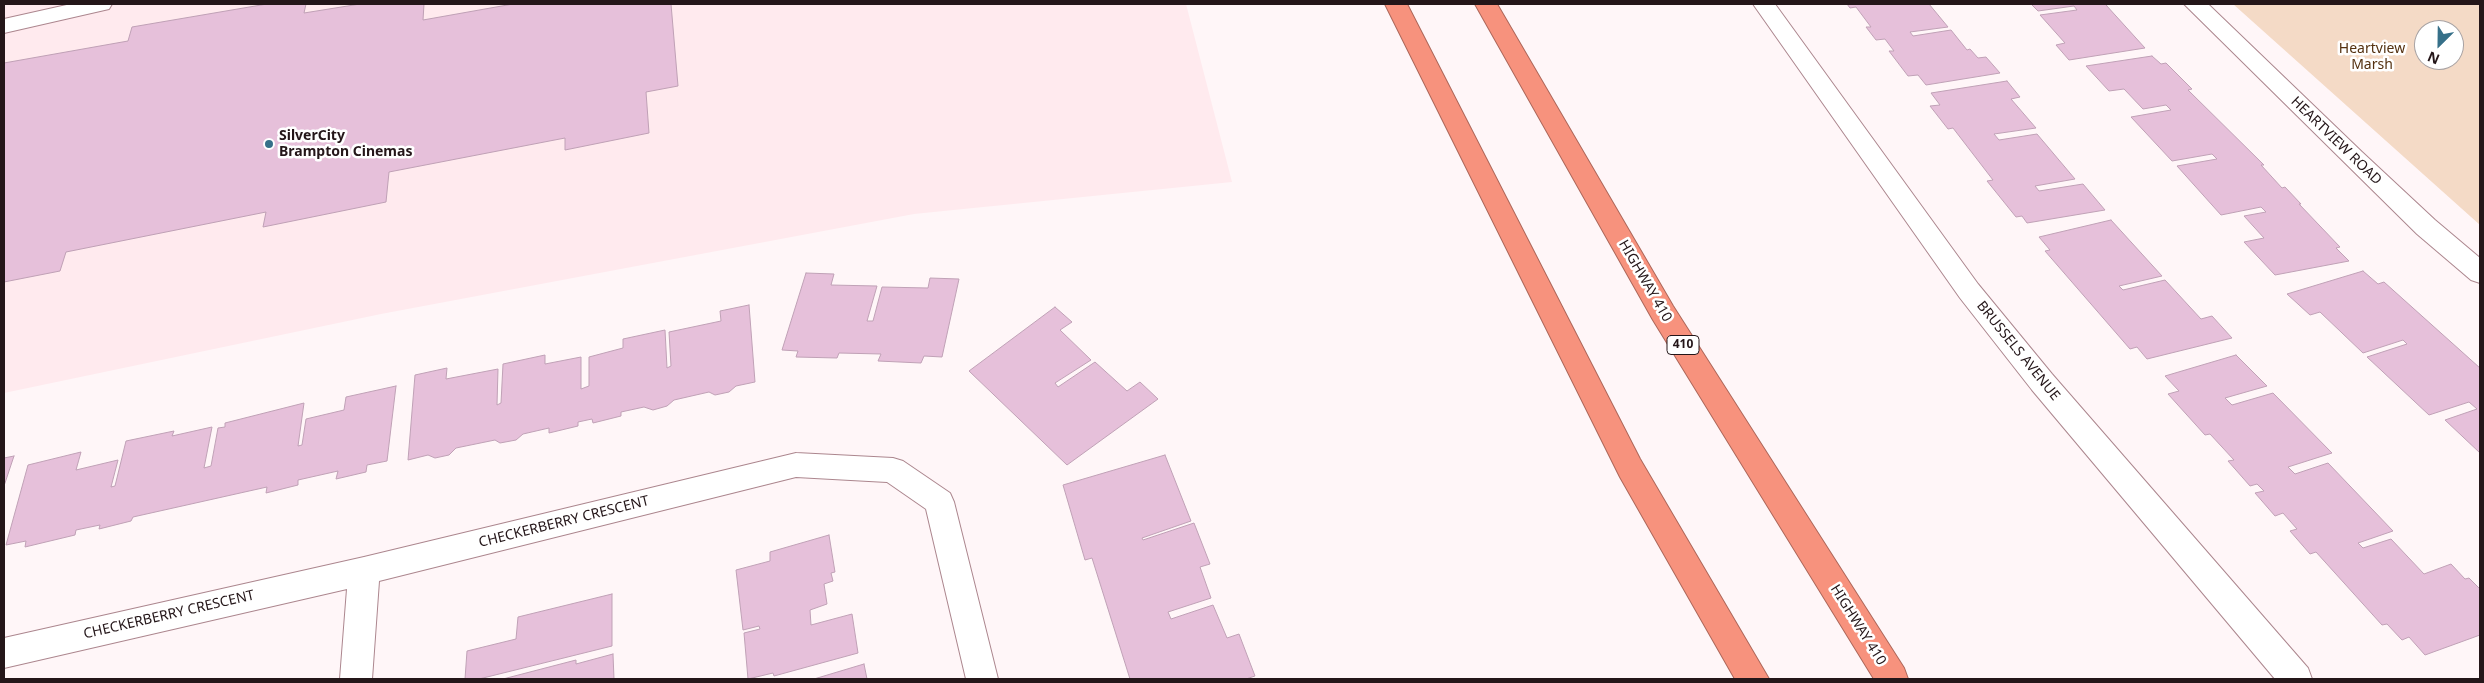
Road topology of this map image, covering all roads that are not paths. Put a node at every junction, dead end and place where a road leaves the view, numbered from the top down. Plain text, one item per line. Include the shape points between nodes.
1 (101, 4) edge
2 (1396, 4) edge
3 (1486, 4) edge
4 (1764, 4) edge
5 (2195, 4) edge
6 (4, 26) edge
7 (2480, 273) edge
8 (364, 571) junction
9 (4, 653) edge
10 (356, 679) edge
11 (982, 679) edge
12 (1753, 679) edge
13 (1892, 679) edge
14 (2296, 679) edge

1 - 6 street
2 - 12 highway via 1630,468
3 - 13 highway, HIGHWAY 410 / 410 via 1663,313
4 - 14 street, BRUSSELS AVENUE via 1969,291 2042,382
5 - 7 street, HEARTVIEW ROAD via 2426,227
8 - 9 street, CHECKERBERRY CRESCENT
8 - 10 street
8 - 11 street, CHECKERBERRY CRESCENT via 796,465 893,470 939,502

